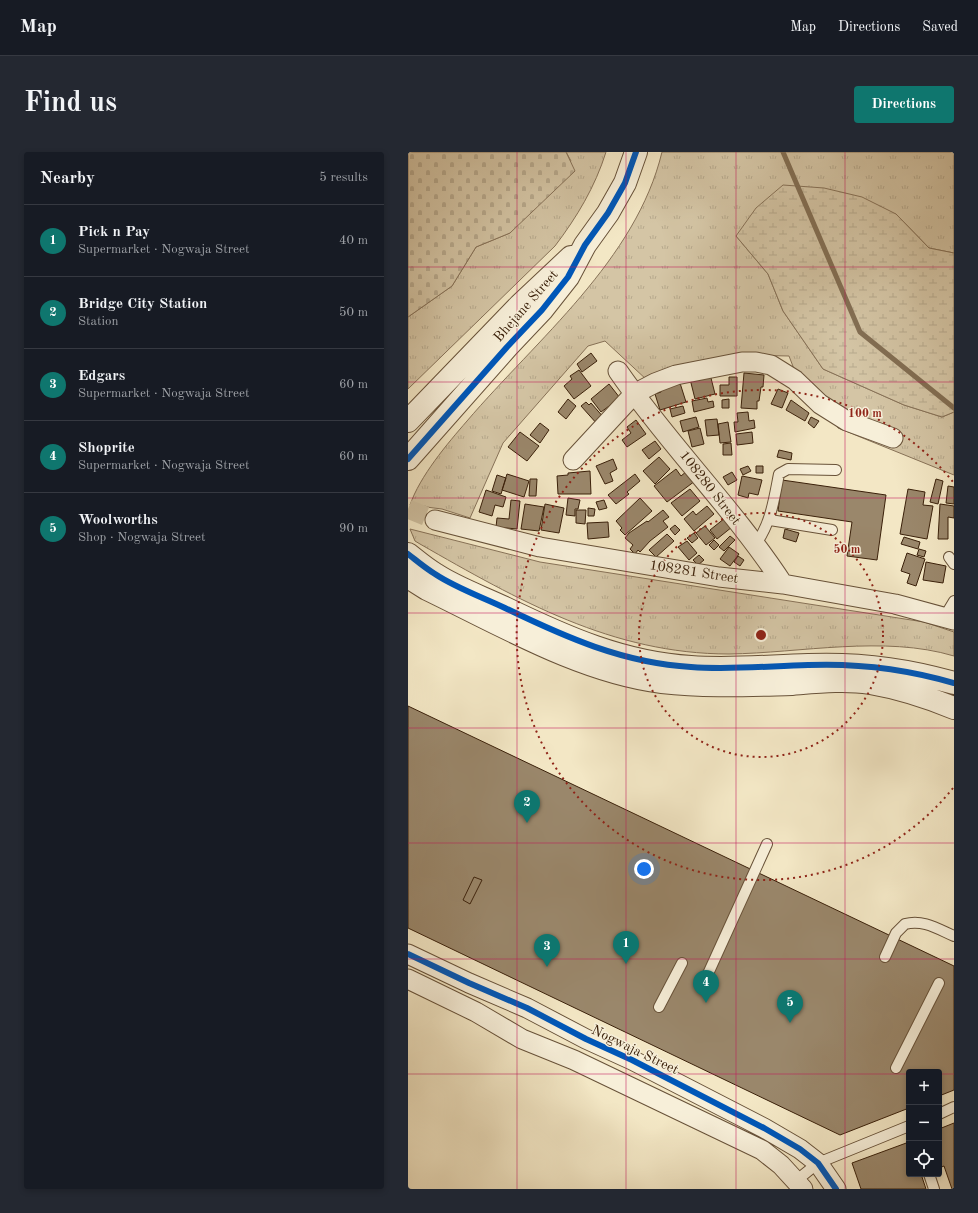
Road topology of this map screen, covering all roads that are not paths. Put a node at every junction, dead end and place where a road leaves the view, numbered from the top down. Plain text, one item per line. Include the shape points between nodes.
1 (636, 152) edge
2 (585, 245) junction
3 (618, 371) dead end
4 (634, 394) junction
5 (408, 421) edge
6 (893, 438) dead end
7 (408, 459) edge
8 (573, 460) dead end
9 (836, 470) dead end
10 (435, 520) tunnel mouth
11 (770, 520) junction
12 (832, 530) dead end
13 (755, 545) junction
14 (408, 554) edge
15 (408, 577) edge
16 (783, 584) junction
17 (951, 612) edge
18 (954, 683) edge
19 (954, 708) edge
20 (767, 844) dead end
21 (954, 936) edge
22 (408, 954) edge
23 (885, 957) dead end
24 (682, 963) dead end
25 (707, 976) dead end
26 (408, 979) edge
27 (939, 983) dead end
28 (659, 1007) dead end
29 (896, 1068) dead end
30 (954, 1107) edge
31 (942, 1113) edge
32 (906, 1127) edge
33 (818, 1163) junction
34 (930, 1177) edge
35 (800, 1185) edge
36 (836, 1189) edge
37 (934, 1189) edge

1 - 2 street, Bhejane Street via 625,183
2 - 5 street, Bhejane Street via 520,304
2 - 7 street, Bhejane Street via 568,277 542,310
3 - 4 street, 108280 Street
4 - 6 street via 676,375 756,362 771,365 782,371 820,404 847,422
4 - 8 street
4 - 13 street, 108280 Street
9 - 11 lane via 793,468 779,474
10 - 16 street, 108281 Street via 540,547 719,577
11 - 12 lane
11 - 13 lane
13 - 16 street, 108280 Street
14 - 18 street via 435,575 555,632 600,650 633,659 690,667 719,668 868,666 896,669
15 - 19 street via 427,589 553,649 605,670 689,685 870,683
16 - 17 street, 108281 Street
20 - 25 lane
21 - 23 lane via 919,922 905,924 896,933
22 - 33 street, Nogwaja Street via 527,1008 586,1040 632,1060 764,1128
24 - 28 lane
26 - 35 street via 476,1012 522,1040 574,1060 762,1150
27 - 29 lane
30 - 31 lane
32 - 33 lane
33 - 35 lane
33 - 36 street, Nogwaja Street
34 - 37 lane

